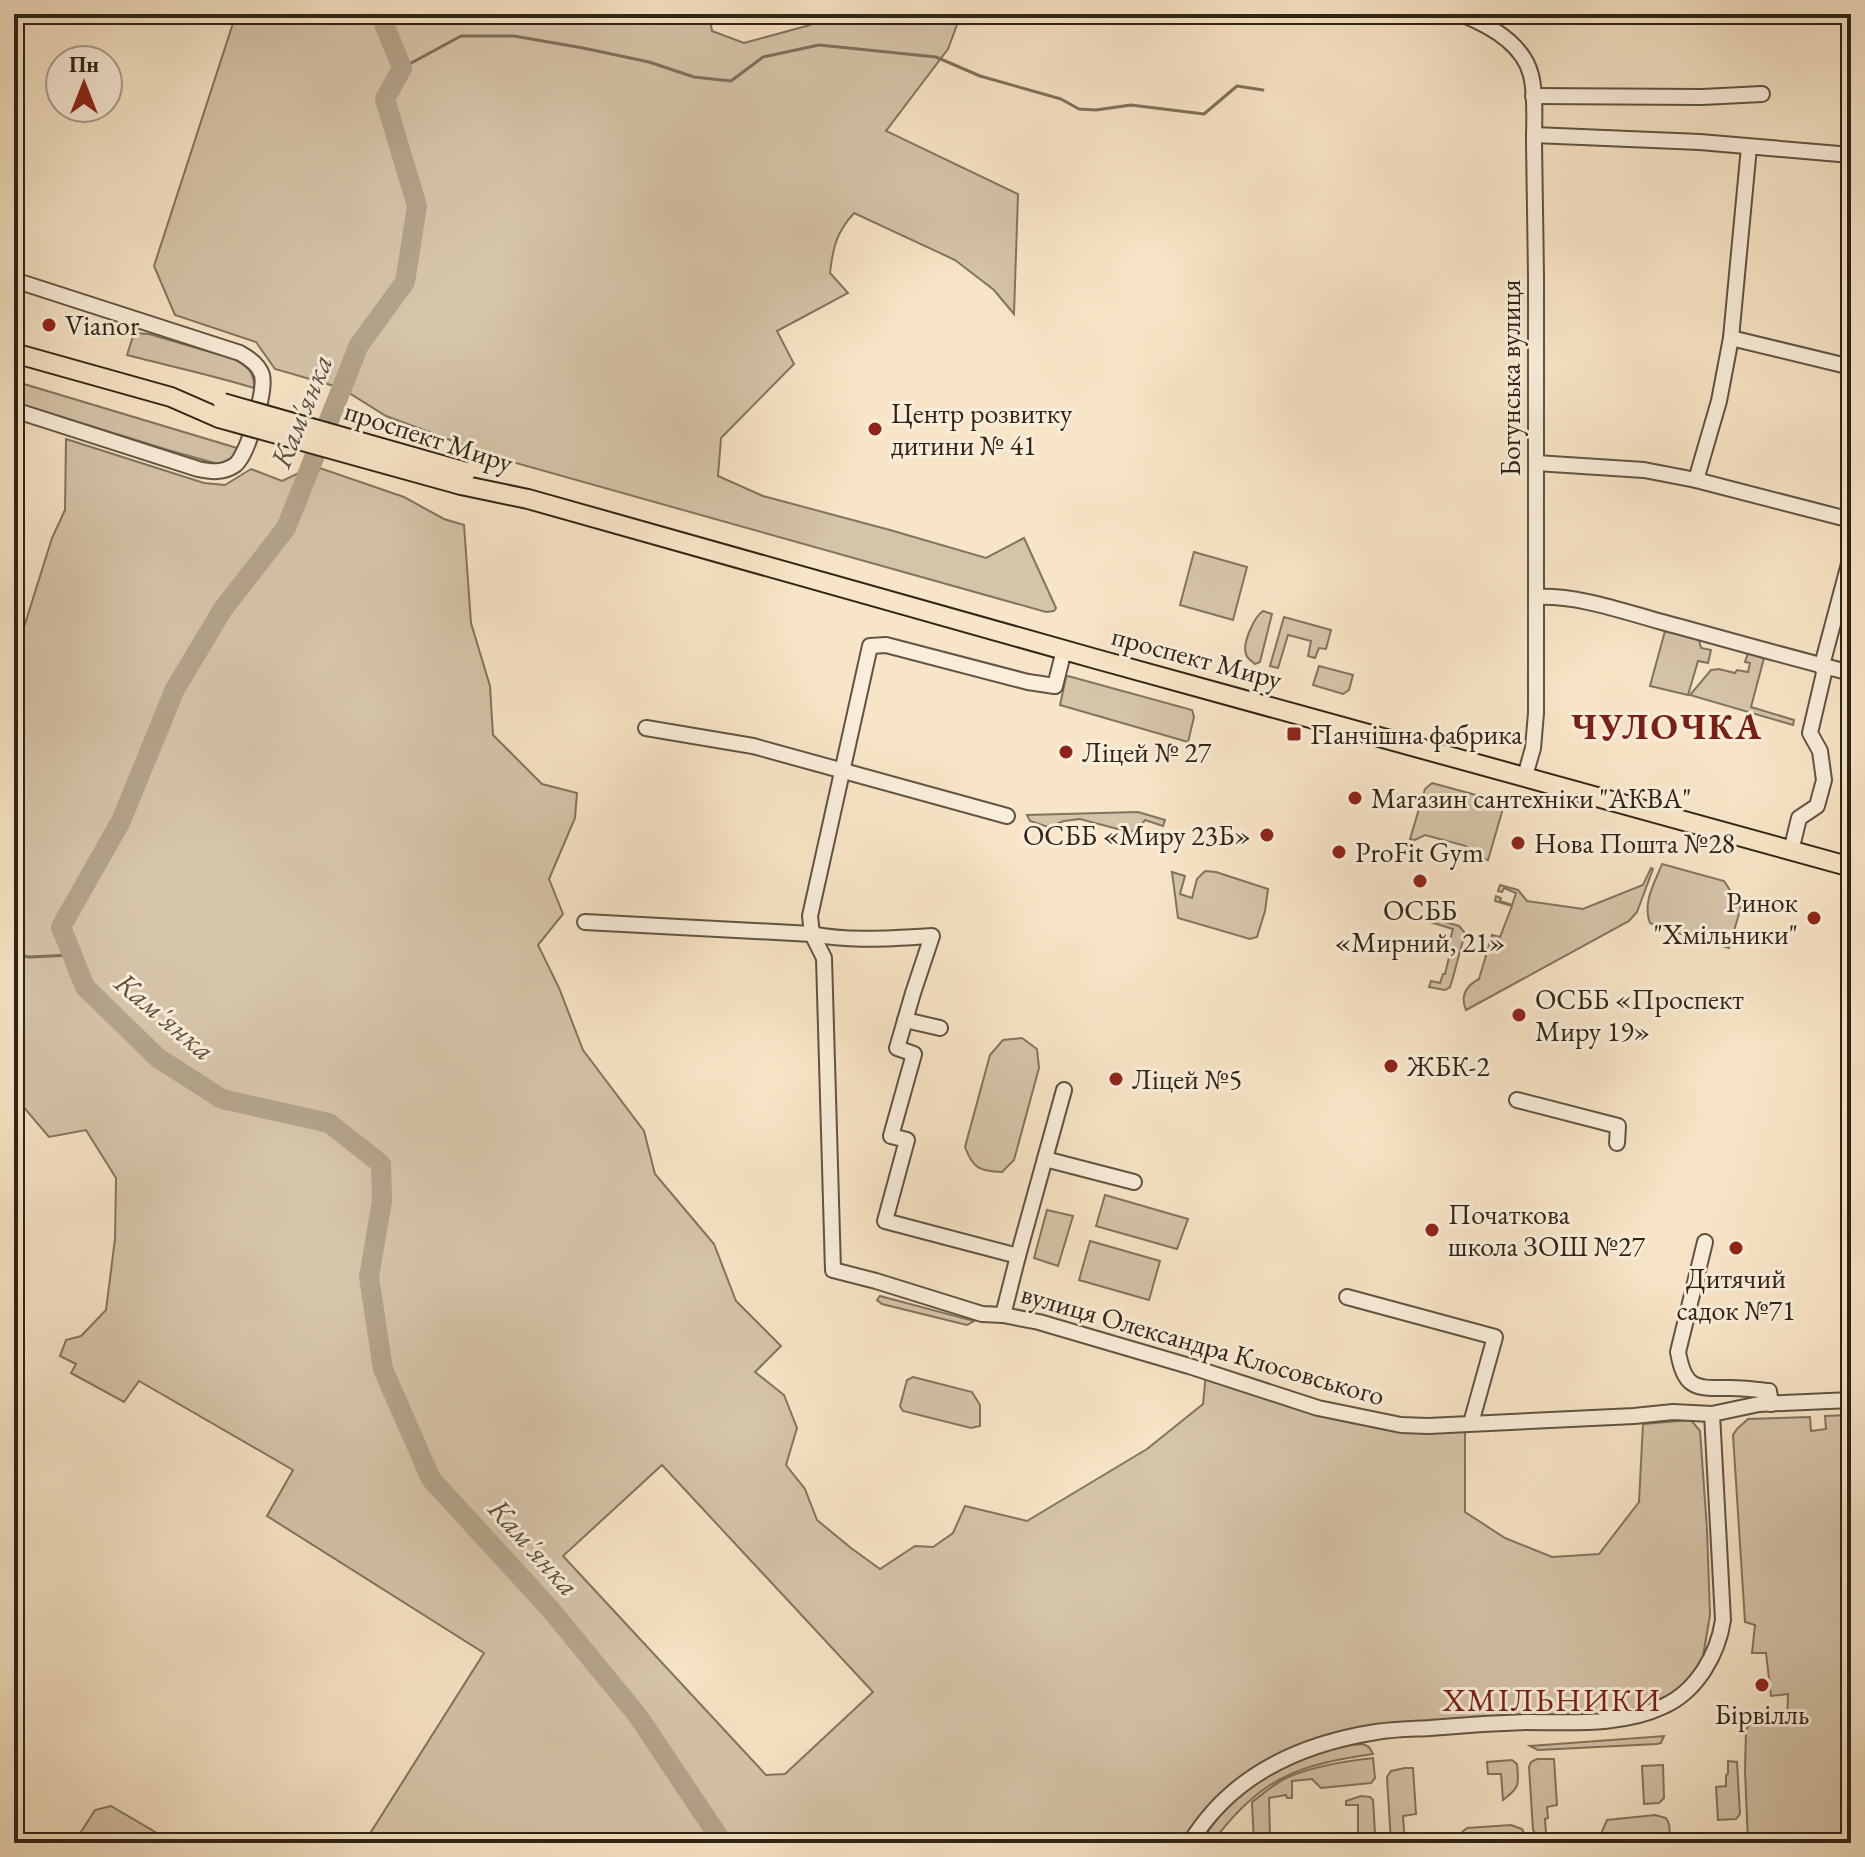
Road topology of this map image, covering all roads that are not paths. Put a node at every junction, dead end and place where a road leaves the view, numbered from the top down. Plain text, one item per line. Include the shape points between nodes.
1 (1461, 14) edge
2 (1762, 94) dead end
3 (1533, 96) junction
4 (1534, 135) junction
5 (1749, 147) junction
6 (1851, 155) edge
7 (14, 280) edge
8 (1731, 338) junction
9 (14, 353) edge
10 (1851, 367) edge
11 (14, 410) edge
12 (1536, 463) junction
13 (1696, 480) junction
14 (1851, 520) edge
15 (1851, 556) edge
16 (1536, 597) junction
17 (1064, 650) junction
18 (1822, 665) junction
19 (1851, 673) edge
20 (646, 728) dead end
21 (843, 770) junction
22 (1525, 776) junction
23 (1007, 816) dead end
24 (1791, 851) junction
25 (1851, 867) edge
26 (585, 922) dead end
27 (812, 934) junction
28 (905, 1020) junction
29 (940, 1028) dead end
30 (1064, 1090) dead end
31 (1517, 1100) dead end
32 (1617, 1143) dead end
33 (1045, 1159) junction
34 (1134, 1182) dead end
35 (1705, 1242) dead end
36 (1018, 1256) junction
37 (1347, 1297) dead end
38 (1003, 1315) junction
39 (1851, 1400) edge
40 (1771, 1404) junction
41 (1712, 1414) junction
42 (1471, 1423) junction
43 (1190, 1843) edge

1 - 3 street, Богунська вулиця via 1507,39 1531,75
2 - 3 street
3 - 4 street, Богунська вулиця
4 - 5 street
4 - 12 street, Богунська вулиця
5 - 6 street
5 - 8 street
7 - 11 street via 240,353 257,366 263,382 246,448 240,460 223,471 198,469
8 - 10 street
8 - 13 street
9 - 17 main road, проспект Миру, bridge
12 - 13 street via 1644,470
12 - 16 street, Богунська вулиця
13 - 14 street
15 - 18 street
16 - 18 street via 1624,611
16 - 22 street, Богунська вулиця via 1536,713
17 - 21 street via 1055,686 886,645 870,646
17 - 22 main road, проспект Миру
18 - 19 street
18 - 24 street via 1810,733 1820,751 1824,780 1817,806 1799,818
20 - 21 street via 753,746
21 - 23 street
21 - 27 street via 810,916
22 - 24 main road, проспект Миру
24 - 25 main road, проспект Миру
26 - 27 street
27 - 28 street via 932,936
27 - 38 street, вулиця Олександра Клосовського via 824,958 833,1270 982,1314
28 - 29 street
28 - 36 street via 897,1048 914,1054 891,1136 907,1140 885,1221
30 - 33 street
31 - 32 street via 1618,1126
33 - 34 street
33 - 36 street
35 - 40 street via 1678,1352 1680,1366 1686,1379 1700,1388 1769,1391
36 - 38 street
37 - 42 street via 1495,1337
38 - 42 street, вулиця Олександра Клосовського via 1318,1408 1401,1425
39 - 40 street, вулиця Олександра Клосовського
40 - 41 street, вулиця Олександра Клосовського
41 - 42 street, вулиця Олександра Клосовського
41 - 43 street via 1721,1633 1708,1664 1687,1691 1662,1708 1637,1715 1579,1723 1377,1731 1317,1745 1278,1761 1236,1789

